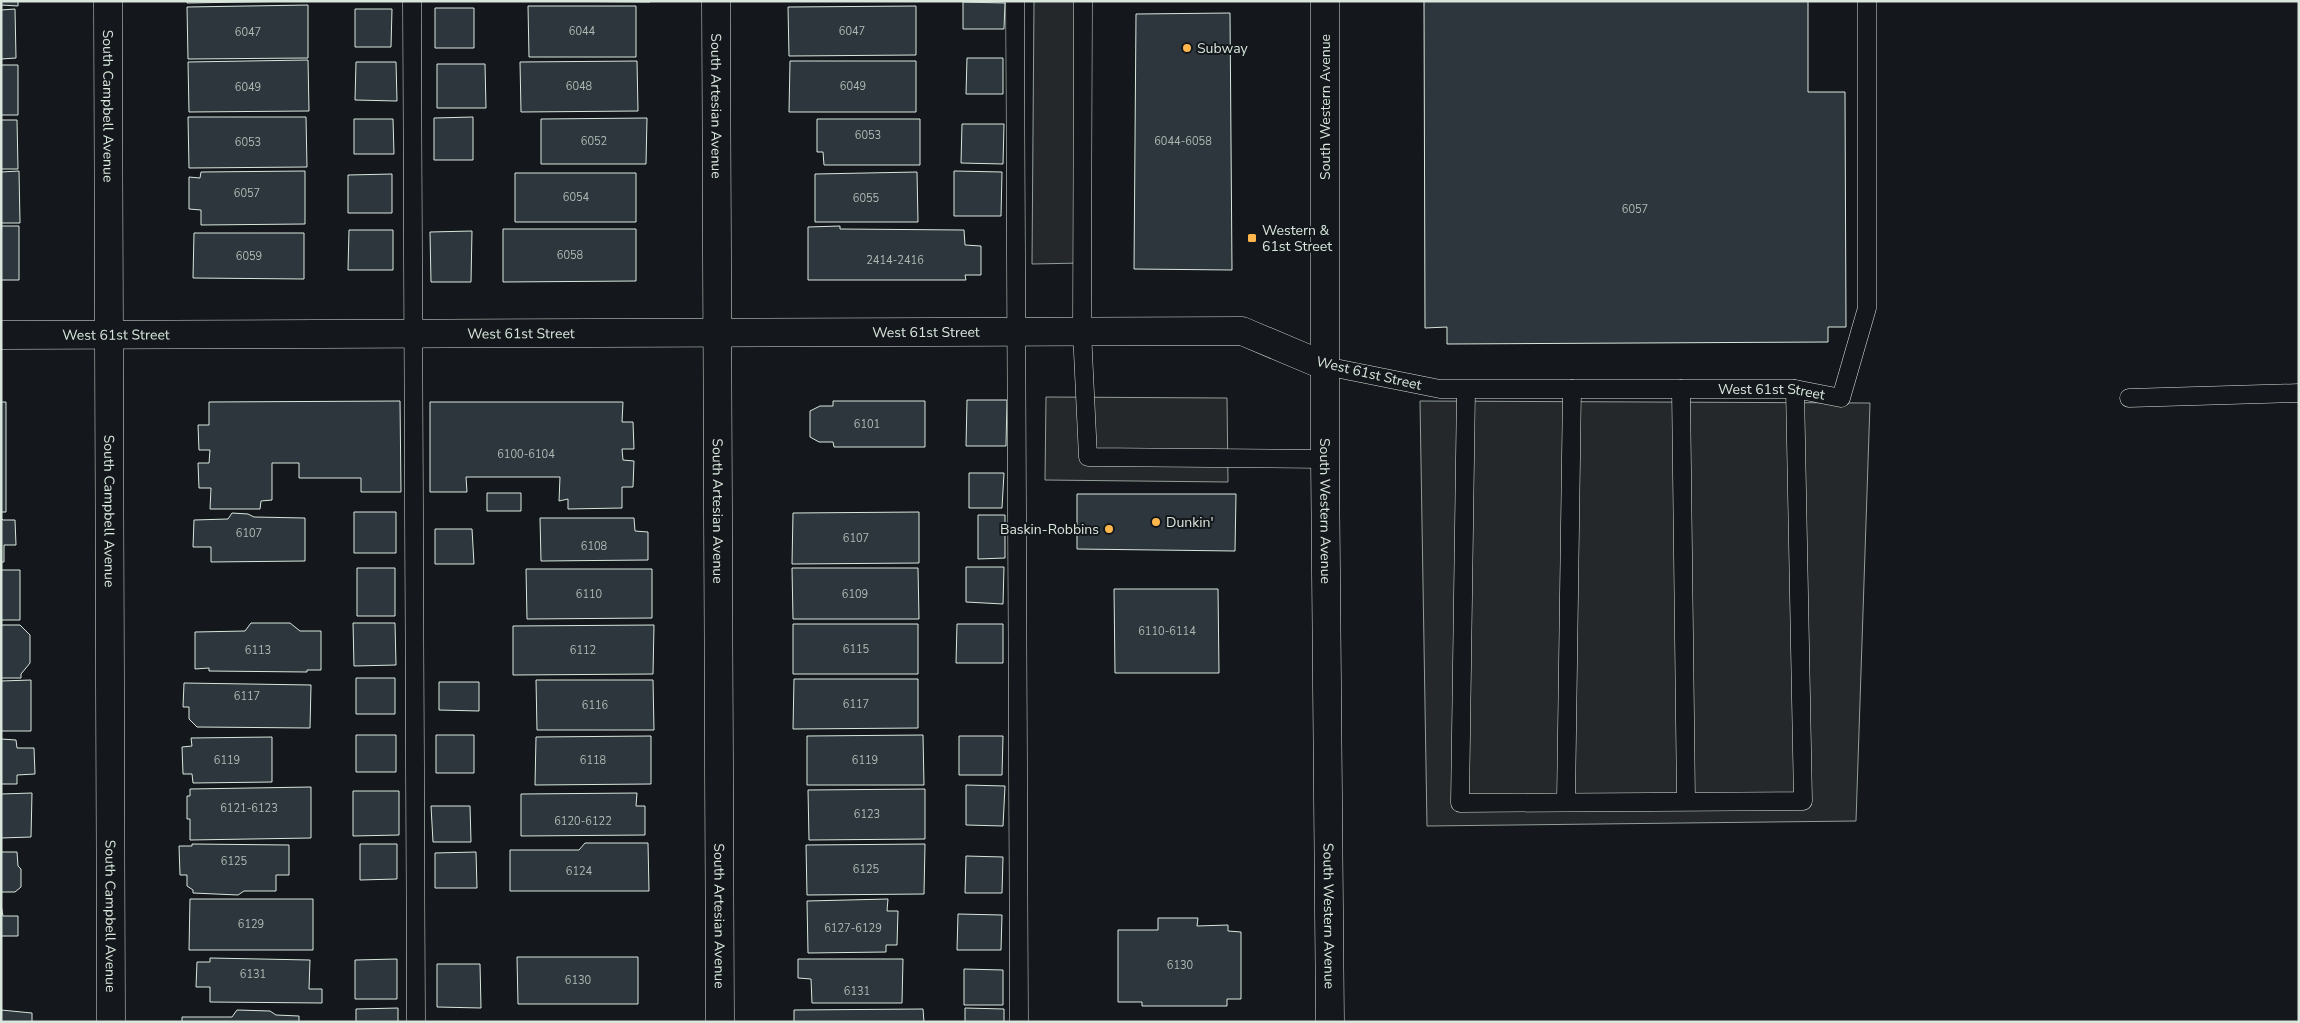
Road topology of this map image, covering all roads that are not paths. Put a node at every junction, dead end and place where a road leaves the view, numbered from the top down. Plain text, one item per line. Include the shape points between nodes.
1 (108, 1) edge
2 (412, 1) edge
3 (716, 1) edge
4 (1015, 1) edge
5 (1083, 1) edge
6 (1325, 1) edge
7 (1867, 1) edge
8 (1082, 331) junction
9 (717, 332) junction
10 (1016, 332) junction
11 (109, 334) junction
12 (414, 334) junction
13 (1, 335) edge
14 (1325, 366) junction
15 (1681, 389) junction
16 (1795, 389) junction
17 (1466, 390) junction
18 (1572, 390) junction
19 (2299, 393) edge
20 (2129, 398) dead end
21 (1325, 459) junction
22 (1566, 800) junction
23 (1686, 801) junction
24 (111, 1022) edge
25 (416, 1022) edge
26 (720, 1022) edge
27 (1020, 1022) edge
28 (1330, 1022) edge

1 - 11 street, South Campbell Avenue
2 - 12 lane
3 - 9 street, South Artesian Avenue
4 - 10 lane
5 - 8 lane
6 - 14 street, South Western Avenue
7 - 16 lane, West 61st Street via 1867,308 1841,398
8 - 10 street, West 61st Street
8 - 14 street, West 61st Street via 1242,331
8 - 21 lane via 1088,457
9 - 10 street, West 61st Street
9 - 12 street, West 61st Street
9 - 26 street, South Artesian Avenue
10 - 27 lane
11 - 12 street, West 61st Street
11 - 13 street, West 61st Street
11 - 24 street, South Campbell Avenue
12 - 25 lane
14 - 17 lane, West 61st Street via 1440,389
14 - 21 street, South Western Avenue
15 - 16 lane, West 61st Street
15 - 18 lane, West 61st Street
15 - 23 lane
16 - 23 lane via 1803,801
17 - 18 lane, West 61st Street
17 - 22 lane via 1460,803
18 - 22 lane
19 - 20 lane
21 - 28 street, South Western Avenue
22 - 23 lane

